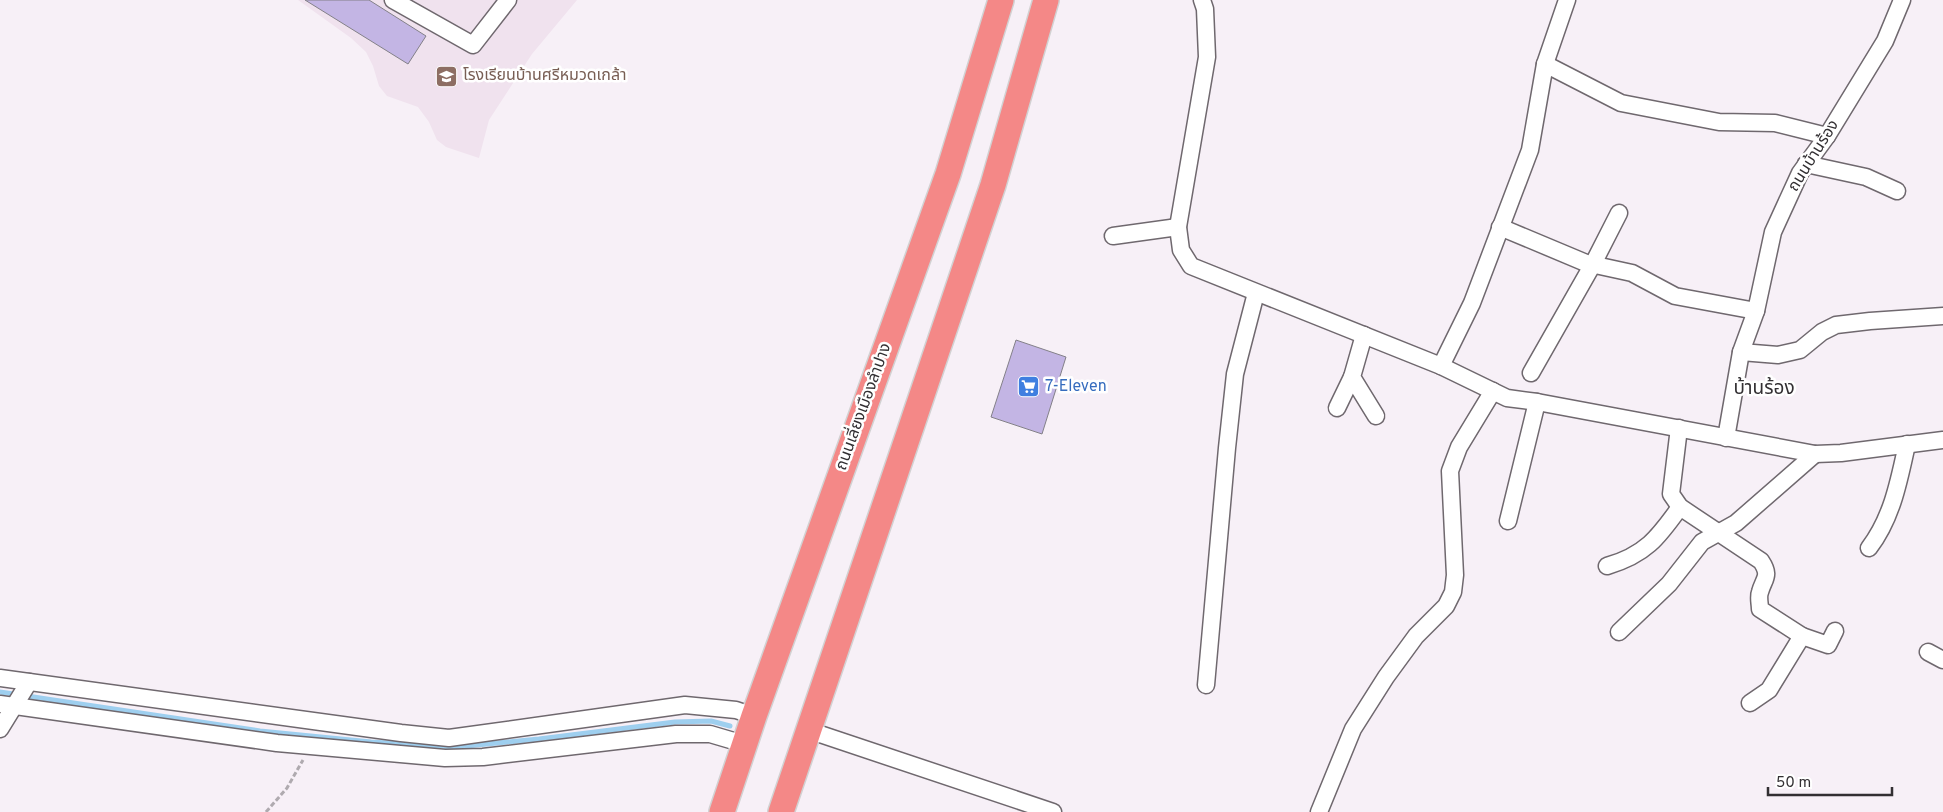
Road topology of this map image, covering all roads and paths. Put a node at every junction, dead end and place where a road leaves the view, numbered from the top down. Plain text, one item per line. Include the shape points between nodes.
1 (393, 0) edge
2 (508, 0) edge
3 (1001, 0) edge
4 (1046, 0) edge
5 (1202, 0) edge
6 (1567, 0) edge
7 (1902, 0) edge
8 (1545, 64) junction
9 (1827, 136) junction
10 (1806, 164) junction
11 (1897, 191) dead end
12 (1618, 213) dead end
13 (1178, 227) junction
14 (1500, 227) junction
15 (1113, 236) dead end
16 (1593, 264) junction
17 (1256, 293) junction
18 (1756, 311) junction
19 (1943, 316) edge
20 (1364, 335) junction
21 (1741, 352) junction
22 (1442, 366) junction
23 (1532, 373) dead end
24 (1352, 377) junction
25 (1493, 391) junction
26 (1537, 402) junction
27 (1337, 408) dead end
28 (1376, 416) dead end
29 (1679, 428) junction
30 (1726, 438) junction
31 (1943, 440) edge
32 (1907, 444) junction
33 (1815, 454) junction
34 (1680, 507) junction
35 (1508, 521) dead end
36 (1718, 532) junction
37 (1870, 548) dead end
38 (1607, 566) dead end
39 (1835, 630) dead end
40 (1619, 632) dead end
41 (1802, 636) junction
42 (1928, 652) dead end
43 (1943, 660) edge
44 (0, 678) edge
45 (29, 682) junction
46 (1206, 685) dead end
47 (1750, 704) dead end
48 (7, 705) edge
49 (282, 716) junction
50 (754, 716) junction
51 (553, 723) junction
52 (0, 729) edge
53 (808, 730) junction
54 (449, 738) junction
55 (277, 743) junction
56 (744, 744) junction
57 (307, 745) junction
58 (556, 748) junction
59 (445, 758) junction
60 (266, 812) edge
61 (722, 812) edge
62 (781, 812) edge
63 (1053, 812) edge
64 (1319, 812) edge

1 - 2 street via 473,45
3 - 50 highway, ถนนเลี่ยงเมืองลำปาง via 948,174
4 - 53 highway via 993,185
5 - 13 street via 1207,57
6 - 8 street
7 - 9 street, ถนนบ้านร้อง via 1885,41
8 - 9 street via 1621,103 1719,122 1776,122
8 - 14 street via 1530,150
9 - 10 street, ถนนบ้านร้อง
10 - 11 street via 1866,177
10 - 18 street, ถนนบ้านร้อง via 1773,232
12 - 16 street
13 - 15 street
13 - 17 street via 1181,250 1190,266
14 - 16 street
14 - 22 street via 1472,303
16 - 18 street via 1632,273 1675,296
16 - 23 street
17 - 20 street
17 - 46 street via 1235,374
18 - 21 street, ถนนบ้านร้อง
19 - 21 street via 1870,320 1836,326 1822,332 1800,350 1778,355
20 - 22 street
20 - 24 street
21 - 30 street, ถนนบ้านร้อง
22 - 25 street
24 - 27 street
24 - 28 street
25 - 26 street via 1507,398
25 - 64 street via 1459,447 1450,471 1453,592 1446,606 1416,636 1386,677 1353,729
26 - 29 street
26 - 35 street
29 - 30 street
29 - 34 street via 1672,494
30 - 33 street
31 - 32 street
32 - 33 street
32 - 37 street via 1896,492 1881,533
33 - 36 street via 1736,523
34 - 36 street
34 - 38 street via 1658,538 1627,560
36 - 40 street via 1702,542 1669,584
36 - 41 street via 1761,561 1766,568 1759,594 1760,609
39 - 41 street via 1828,645
41 - 47 street via 1769,690
42 - 43 street
44 - 45 street
45 - 48 street
45 - 49 street
48 - 52 street
48 - 55 street
49 - 54 street
49 - 55 street
50 - 51 street via 736,710 685,704
50 - 56 highway, ถนนเลี่ยงเมืองลำปาง
51 - 54 street
51 - 58 street
53 - 62 highway
53 - 63 street
54 - 59 street
55 - 57 street
56 - 58 street via 710,734 676,734
56 - 61 highway, ถนนเลี่ยงเมืองลำปาง
57 - 59 street
57 - 60 path via 302,764
58 - 59 street

